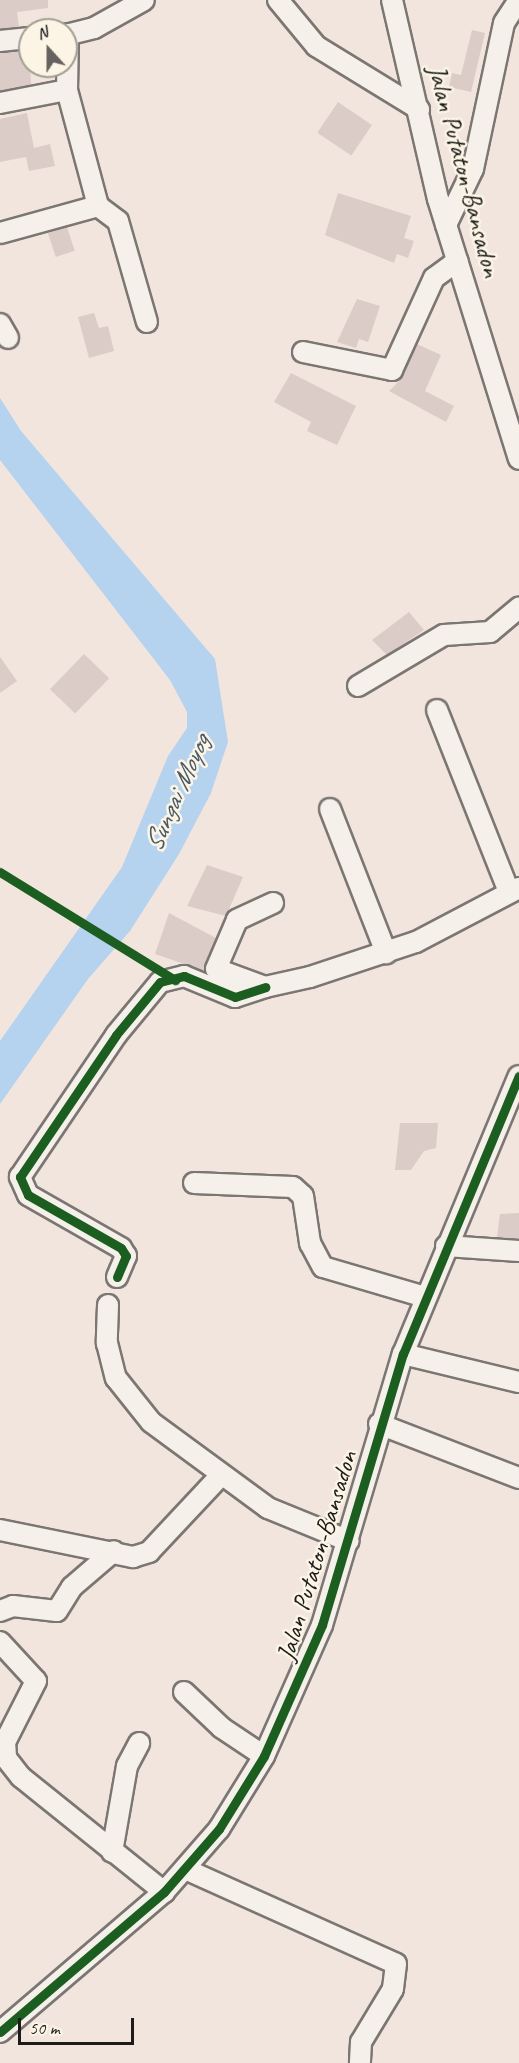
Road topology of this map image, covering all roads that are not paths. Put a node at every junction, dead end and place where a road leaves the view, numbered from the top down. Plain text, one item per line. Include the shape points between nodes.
1 (144, 0) edge
2 (278, 0) edge
3 (392, 0) edge
4 (519, 0) edge
5 (78, 32) edge
6 (18, 39) edge
7 (0, 40) edge
8 (67, 78) edge
9 (67, 90) junction
10 (0, 103) edge
11 (419, 109) junction
12 (98, 206) junction
13 (446, 225) junction
14 (0, 233) edge
15 (457, 261) junction
16 (432, 283) junction
17 (410, 303) dead end
18 (147, 322) dead end
19 (303, 352) dead end
20 (519, 459) edge
21 (519, 608) edge
22 (358, 686) dead end
23 (437, 710) dead end
24 (330, 809) dead end
25 (514, 890) edge
26 (273, 903) dead end
27 (386, 953) junction
28 (265, 987) junction
29 (519, 1076) edge
30 (194, 1183) dead end
31 (446, 1246) junction
32 (519, 1251) edge
33 (117, 1276) dead end
34 (425, 1297) junction
35 (108, 1305) dead end
36 (403, 1354) junction
37 (519, 1382) edge
38 (380, 1424) junction
39 (220, 1476) junction
40 (519, 1478) edge
41 (0, 1530) edge
42 (349, 1541) junction
43 (114, 1551) junction
44 (0, 1611) edge
45 (0, 1642) edge
46 (184, 1692) dead end
47 (139, 1743) dead end
48 (264, 1756) junction
49 (112, 1852) junction
50 (185, 1869) junction
51 (164, 1892) junction
52 (0, 2032) edge
53 (360, 2063) edge

1 - 5 street via 94,28
2 - 11 street via 316,46
3 - 11 street, Jalan Putaton-Bansadon
4 - 13 street via 504,23 474,169
6 - 7 street
8 - 9 street
9 - 10 street
9 - 12 street
11 - 13 street, Jalan Putaton-Bansadon
12 - 14 street
12 - 18 street via 118,221
13 - 15 street, Jalan Putaton-Bansadon
15 - 16 street
15 - 20 street, Jalan Putaton-Bansadon
16 - 17 street
16 - 19 street via 425,308 392,370
21 - 22 street via 490,632 444,635
23 - 25 street
24 - 27 street
25 - 27 street
26 - 28 street via 237,920 216,969
27 - 28 street
28 - 33 street via 235,997 184,976 160,982 116,1035 20,1177 28,1195 122,1248 126,1256
29 - 31 street, Jalan Putaton-Bansadon
30 - 34 street via 293,1187 303,1196 310,1243 323,1268
31 - 32 street
31 - 34 street, Jalan Putaton-Bansadon
34 - 36 street, Jalan Putaton-Bansadon
35 - 39 street via 107,1343 116,1378 151,1422
36 - 37 street
36 - 38 street, Jalan Putaton-Bansadon
38 - 40 street
38 - 42 street, Jalan Putaton-Bansadon
39 - 42 street via 268,1508
39 - 43 street via 149,1552 133,1557
41 - 43 street
42 - 48 street, Jalan Putaton-Bansadon via 309,1662
43 - 44 street via 72,1587 57,1611 13,1606
45 - 49 street via 36,1681 5,1742 6,1758 21,1778
46 - 48 street via 222,1728
47 - 49 street via 127,1766
48 - 50 street, Jalan Putaton-Bansadon via 219,1829
49 - 51 street
50 - 51 street, Jalan Putaton-Bansadon
50 - 53 street via 396,1964 393,1989 361,2042
51 - 52 street, Jalan Putaton-Bansadon

